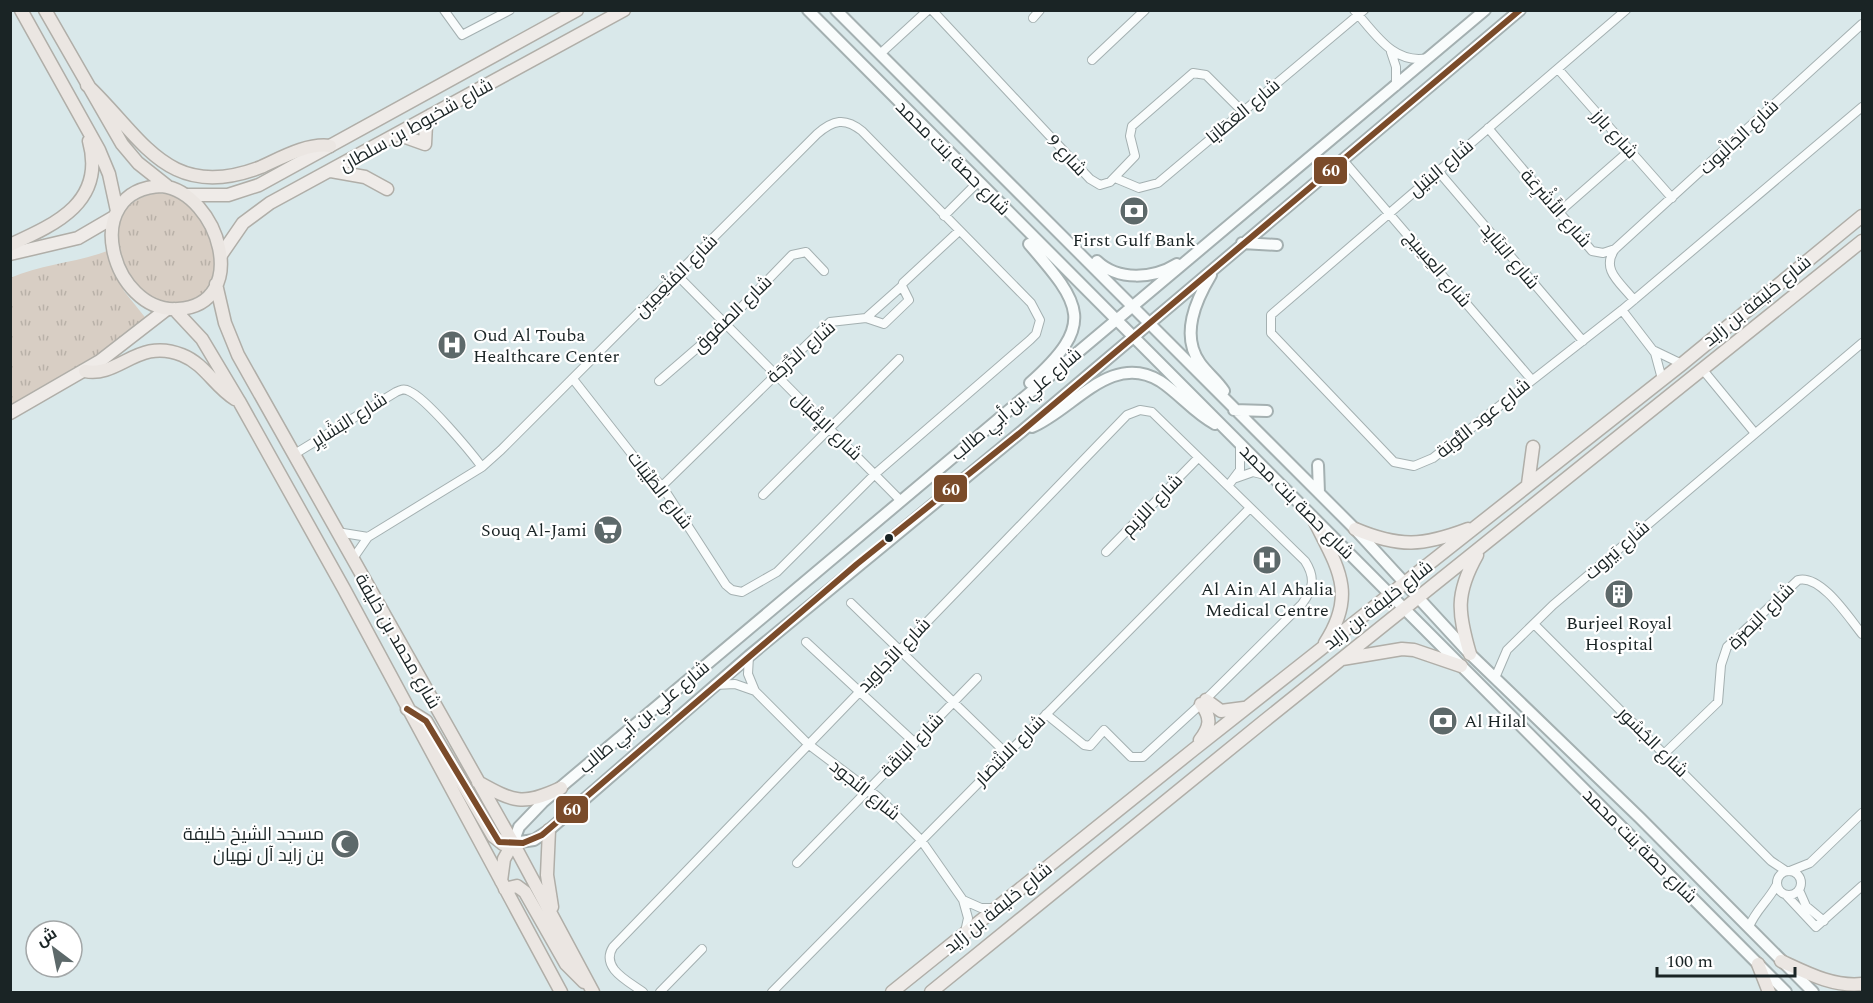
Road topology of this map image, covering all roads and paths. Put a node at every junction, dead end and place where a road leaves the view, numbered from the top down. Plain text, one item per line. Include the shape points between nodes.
1 (21, 10) edge
2 (45, 10) edge
3 (444, 10) edge
4 (510, 10) edge
5 (612, 10) edge
6 (624, 10) edge
7 (808, 10) edge
8 (836, 10) edge
9 (928, 10) edge
10 (932, 10) edge
11 (1040, 10) edge
12 (1145, 10) edge
13 (1485, 10) edge
14 (1520, 10) edge
15 (1626, 10) edge
16 (570, 12) edge
17 (1358, 12) edge
18 (1033, 18) dead end
19 (1863, 24) edge
20 (598, 25) junction
21 (1391, 51) junction
22 (880, 54) junction
23 (1432, 57) junction
24 (1092, 60) dead end
25 (1558, 69) junction
26 (87, 85) junction
27 (1396, 86) junction
28 (1863, 107) edge
29 (1242, 111) junction
30 (431, 115) junction
31 (84, 122) junction
32 (1488, 128) junction
33 (397, 134) junction
34 (330, 146) junction
35 (1630, 150) junction
36 (1343, 160) junction
37 (331, 171) junction
38 (1438, 171) junction
39 (1115, 177) junction
40 (978, 182) junction
41 (168, 187) junction
42 (387, 189) dead end
43 (186, 195) junction
44 (1672, 198) junction
45 (1389, 212) junction
46 (1558, 213) junction
47 (116, 214) junction
48 (1242, 215) junction
49 (944, 216) junction
50 (1863, 216) edge
51 (1023, 230) junction
52 (959, 231) junction
53 (1058, 231) junction
54 (1863, 241) edge
55 (1242, 243) junction
56 (10, 244) edge
57 (1277, 245) dead end
58 (1615, 249) junction
59 (10, 254) edge
60 (221, 255) junction
61 (1215, 267) junction
62 (824, 271) dead end
63 (678, 276) junction
64 (216, 284) junction
65 (902, 286) junction
66 (1634, 300) junction
67 (1134, 306) junction
68 (170, 309) junction
69 (1622, 310) junction
70 (866, 318) junction
71 (1116, 320) junction
72 (1150, 322) junction
73 (725, 324) junction
74 (1271, 333) joint
75 (1133, 337) junction
76 (1582, 341) junction
77 (1863, 343) edge
78 (1651, 348) junction
79 (899, 359) dead end
80 (1682, 363) junction
81 (1704, 370) junction
82 (85, 371) junction
83 (774, 375) junction
84 (573, 379) junction
85 (1662, 379) junction
86 (1532, 380) junction
87 (659, 381) dead end
88 (239, 401) junction
89 (1009, 410) junction
90 (1234, 410) junction
91 (1267, 411) dead end
92 (10, 412) edge
93 (829, 429) junction
94 (1224, 429) junction
95 (1021, 432) junction
96 (1754, 432) junction
97 (1240, 446) junction
98 (1533, 447) dead end
99 (293, 455) junction
100 (1198, 458) junction
101 (1318, 465) dead end
102 (482, 467) junction
103 (875, 474) junction
104 (1271, 477) junction
105 (1236, 478) junction
106 (1528, 484) junction
107 (662, 486) junction
108 (1228, 486) junction
109 (1320, 493) junction
110 (763, 495) dead end
111 (900, 500) junction
112 (1249, 509) junction
113 (1315, 522) junction
114 (1480, 525) junction
115 (1355, 529) junction
116 (336, 532) junction
117 (368, 537) junction
118 (1481, 548) junction
119 (1106, 552) dead end
120 (352, 560) junction
121 (1406, 584) junction
122 (750, 590) joint
123 (1392, 596) junction
124 (1419, 598) junction
125 (851, 603) dead end
126 (1405, 608) junction
127 (1535, 625) junction
128 (1863, 634) edge
129 (806, 642) dead end
130 (900, 650) junction
131 (1320, 651) junction
132 (1470, 654) junction
133 (749, 656) junction
134 (1341, 659) junction
135 (1461, 666) junction
136 (977, 678) dead end
137 (1496, 678) junction
138 (714, 685) junction
139 (755, 691) junction
140 (860, 691) junction
141 (954, 702) junction
142 (1203, 702) junction
143 (1248, 707) junction
144 (407, 709) junction
145 (1046, 714) junction
146 (915, 742) junction
147 (808, 744) junction
148 (1193, 750) junction
149 (1665, 753) junction
150 (1007, 754) junction
151 (478, 782) junction
152 (561, 788) junction
153 (869, 790) junction
154 (1863, 813) edge
155 (549, 830) junction
156 (921, 840) junction
157 (513, 843) junction
158 (1771, 861) junction
159 (797, 863) dead end
160 (1810, 863) junction
161 (1788, 871) junction
162 (1801, 881) junction
163 (1777, 882) junction
164 (503, 885) junction
165 (1863, 886) edge
166 (1799, 890) junction
167 (1785, 895) junction
168 (963, 900) junction
169 (1767, 902) junction
170 (1000, 907) junction
171 (1756, 911) junction
172 (1737, 916) junction
173 (555, 920) junction
174 (1824, 921) junction
175 (1749, 927) junction
176 (964, 936) junction
177 (702, 949) dead end
178 (1781, 961) junction
179 (1758, 963) junction
180 (1863, 984) edge
181 (592, 989) edge
182 (561, 993) edge
183 (643, 993) edge
184 (660, 993) edge
185 (772, 993) edge
186 (892, 993) edge
187 (931, 993) edge
188 (1769, 993) edge
189 (1786, 993) edge
190 (1813, 993) edge

1 - 31 highway
2 - 26 highway
3 - 4 street via 462,35
5 - 20 main road
6 - 20 main road, شارع شخبوط بن سلطان
7 - 40 main road, شارع حصة بنت محمد
8 - 22 main road, شارع حصة بنت محمد
9 - 22 street
10 - 39 street, شارع 9 via 1090,179 1103,186
11 - 18 street
12 - 24 street
13 - 23 main road, شارع علي بن أبي طالب
14 - 36 main road, شارع علي بن أبي طالب
15 - 25 street, شارع البتيل
16 - 34 main road, شارع شخبوط بن سلطان
17 - 21 street
17 - 29 street, شارع العَطَايَا
19 - 44 street, شارع الجَالْبوت
20 - 30 main road, شارع شخبوط بن سلطان
21 - 23 street via 1410,59
21 - 27 street
22 - 53 main road, شارع حصة بنت محمد
23 - 27 main road, شارع علي بن أبي طالب
25 - 32 street, شارع البتيل
25 - 35 street, شارع بارز
26 - 34 highway via 148,151 184,173 204,177 237,175 312,147
26 - 41 highway via 122,144
27 - 48 main road, شارع علي بن أبي طالب
28 - 66 street, شارع عود التُّوبَة
29 - 39 street, شارع العَطَايَا via 1151,186 1134,187
29 - 39 street, شارع 9 via 1206,75 1193,73 1132,126 1135,156
30 - 33 main road, شارع شخبوط بن سلطان
30 - 33 main road via 426,124 425,144
31 - 47 highway via 104,162
31 - 56 highway via 92,165 81,199 63,218
32 - 38 street, شارع البتيل
32 - 46 street, شارع الأَشْرِعَة
33 - 37 main road, شارع شخبوط بن سلطان
34 - 43 main road, شارع شخبوط بن سلطان via 244,190 228,195
35 - 44 street, شارع بارز
35 - 46 street
36 - 45 street, شارع العِسِيج
36 - 55 main road, شارع علي بن أبي طالب
37 - 42 main road via 365,177
37 - 60 main road, شارع شخبوط بن سلطان via 257,211 243,223
38 - 45 street, شارع البتيل
38 - 76 street, شارع البَنَايِد
40 - 49 street
40 - 51 main road, شارع حصة بنت محمد
41 - 43 highway
41 - 47 highway via 136,192
43 - 60 highway via 209,222
44 - 58 street, شارع الجَالْبوت
45 - 74 street, شارع البتيل via 1271,315
45 - 86 street, شارع العِسِيج
46 - 58 street, شارع الأَشْرِعَة via 1592,251
47 - 59 main road via 78,238
47 - 68 highway via 111,237 121,272 145,299
48 - 53 main road via 1175,266 1138,276 1105,268 1075,239
48 - 67 main road, شارع علي بن أبي طالب
49 - 52 street, شارع المُنْعِمِين
49 - 63 street, شارع المُنْعِمِين via 862,131 850,122 836,122 817,134
50 - 80 main road, شارع خليفة بن زايد
51 - 71 main road, شارع حصة بنت محمد
51 - 89 main road via 1068,291 1074,319 1066,348 1022,391
52 - 65 street
52 - 103 street, شارع المُنْعِمِين via 1031,303 1038,314 1039,327 1030,340
53 - 67 main road, شارع حصة بنت محمد
54 - 81 main road, شارع خليفة بن زايد
55 - 57 main road
55 - 61 main road, شارع علي بن أبي طالب
58 - 66 street, شارع الأَشْرِعَة via 1609,258 1610,269
60 - 64 highway
61 - 72 main road, شارع علي بن أبي طالب
61 - 90 main road via 1197,297 1191,335 1198,361 1223,388
62 - 73 street, شارع الصفوق via 806,252 792,255
63 - 73 street, شارع الإِقْبَال
63 - 84 street, شارع المُنْعِمِين
64 - 68 highway via 202,300 189,307
64 - 99 highway, شارع محمد بن خليفة via 238,355
65 - 70 street
65 - 70 street, شارع الدَّرَجَة via 909,300 884,324
66 - 69 street, شارع عود التُّوبَة
67 - 71 main road, شارع علي بن أبي طالب
67 - 72 main road, شارع حصة بنت محمد
68 - 82 main road
68 - 88 highway, شارع محمد بن خليفة via 202,339
69 - 76 street, شارع عود التُّوبَة
69 - 78 street
70 - 83 street, شارع الدَّرَجَة via 831,322
71 - 75 main road, شارع حصة بنت محمد
71 - 89 main road, شارع علي بن أبي طالب
72 - 75 main road, شارع علي بن أبي طالب
72 - 90 main road, شارع حصة بنت محمد
73 - 83 street, شارع الإِقْبَال
73 - 87 street, شارع الصفوق
74 - 86 street, شارع عود التُّوبَة via 1389,458 1407,466 1421,465 1433,458
75 - 94 main road, شارع حصة بنت محمد
75 - 95 main road, شارع علي بن أبي طالب
76 - 86 street, شارع عود التُّوبَة
77 - 96 street, شارع بَيروت
78 - 80 street
78 - 85 street
79 - 93 street
80 - 85 main road, شارع خليفة بن زايد
81 - 96 street
81 - 118 main road, شارع خليفة بن زايد
82 - 88 highway via 104,370 142,352 167,350 197,363
82 - 92 main road
83 - 93 street, شارع الإِقْبَال
83 - 107 street, شارع الدَّرَجَة
84 - 102 street, شارع المُنْعِمِين
84 - 107 street, شارع الطَيْبَات via 638,462
85 - 106 main road, شارع خليفة بن زايد
88 - 144 highway, شارع محمد بن خليفة
89 - 111 main road, شارع علي بن أبي طالب
90 - 91 main road
90 - 109 main road, شارع حصة بنت محمد
93 - 103 street, شارع الإِقْبَال
93 - 110 street
94 - 95 main road via 1198,415 1160,381 1134,373 1093,385 1048,420
94 - 97 main road, شارع حصة بنت محمد
95 - 133 main road, شارع علي بن أبي طالب
96 - 127 street, شارع بَيروت via 1553,605
97 - 104 main road, شارع حصة بنت محمد
97 - 105 street via 1242,462
98 - 106 main road
99 - 102 street, شارع البَشَايِر via 404,389 413,392
99 - 116 highway, شارع محمد بن خليفة
100 - 108 street, شارع الأجاويد
100 - 119 street, شارع اللزيم
100 - 130 street, شارع الأجاويد via 1152,412 1140,410 1127,416
101 - 109 main road
102 - 117 street, شارع المُنْعِمِين
103 - 111 street, شارع الإِقْبَال
103 - 122 street, شارع المُنْعِمِين via 777,572
104 - 105 street via 1253,472
104 - 113 main road, شارع حصة بنت محمد
105 - 108 street
106 - 114 main road, شارع خليفة بن زايد
107 - 122 street, شارع الطَيْبَات via 726,585 736,592
108 - 112 street, شارع الأجاويد
109 - 115 main road, شارع حصة بنت محمد
111 - 152 main road, شارع علي بن أبي طالب
112 - 142 street, شارع الأجاويد via 1305,561 1313,577 1312,586 1302,604
112 - 145 street, شارع الانْتِصَار
113 - 123 main road, شارع حصة بنت محمد
113 - 131 main road via 1338,568 1343,600 1337,622
114 - 115 main road via 1431,542 1407,544
114 - 121 main road, شارع خليفة بن زايد
115 - 121 main road, شارع حصة بنت محمد
116 - 117 street
116 - 120 highway, شارع محمد بن خليفة
117 - 120 street, شارع المُنْعِمِين
118 - 124 main road, شارع خليفة بن زايد
118 - 132 main road via 1461,592 1460,615
120 - 151 highway, شارع محمد بن خليفة
121 - 123 main road, شارع خليفة بن زايد
121 - 124 main road, شارع حصة بنت محمد
123 - 126 main road, شارع حصة بنت محمد
123 - 131 main road, شارع خليفة بن زايد
124 - 126 main road, شارع خليفة بن زايد
124 - 132 main road, شارع حصة بنت محمد
125 - 130 street
126 - 134 main road, شارع خليفة بن زايد
126 - 135 main road, شارع حصة بنت محمد
127 - 137 street, شارع بَيروت via 1503,656
127 - 149 street, شارع الجُسُور
128 - 149 street, شارع البَصرَة via 1820,585 1811,579 1798,580 1727,647 1721,665 1718,702
129 - 140 street
130 - 140 street, شارع الأجاويد
130 - 141 street
131 - 143 main road, شارع خليفة بن زايد
132 - 137 main road, شارع حصة بنت محمد
133 - 138 main road, شارع علي بن أبي طالب
133 - 139 street via 748,674
134 - 135 main road via 1402,649
134 - 187 main road, شارع خليفة بن زايد
135 - 179 main road, شارع حصة بنت محمد
136 - 141 street, شارع البَاقَة
137 - 172 main road, شارع حصة بنت محمد
138 - 139 street via 735,684
138 - 155 main road, شارع علي بن أبي طالب
139 - 147 street, شارع النُجود
140 - 146 street
140 - 147 street, شارع الأجاويد
141 - 146 street, شارع البَاقَة
141 - 150 street
142 - 143 main road via 1221,711
142 - 145 street, شارع الأجاويد via 1140,758 1128,755 1104,730 1090,746 1084,745
142 - 148 main road via 1209,724
143 - 148 main road, شارع خليفة بن زايد
144 - 157 highway via 426,721 493,836 503,844
144 - 164 highway, شارع محمد بن خليفة
145 - 150 street, شارع الانْتِصَار
146 - 153 street, شارع البَاقَة
147 - 153 street, شارع النُجود
147 - 183 street, شارع الأجاويد via 611,950 611,966
148 - 170 main road, شارع خليفة بن زايد
149 - 158 street, شارع الجُسُور
150 - 156 street, شارع الانْتِصَار
151 - 152 highway via 500,796 520,800
151 - 157 highway, شارع محمد بن خليفة
152 - 157 main road, شارع علي بن أبي طالب via 519,827
153 - 156 street, شارع النُجود
153 - 159 street, شارع البَاقَة
154 - 160 street
155 - 157 main road, شارع علي بن أبي طالب via 534,840
155 - 173 highway via 547,875
156 - 168 street, شارع النُجود
156 - 185 street, شارع الانْتِصَار
157 - 164 highway via 504,860
157 - 173 highway, شارع محمد بن خليفة
158 - 161 street, شارع الجُسُور
158 - 163 street, شارع الجُسُور
160 - 161 street
160 - 162 street
161 - 162 street via 1797,874
161 - 163 street
162 - 166 street
163 - 167 street
163 - 169 street
164 - 181 highway via 523,889 566,964
164 - 182 highway, شارع محمد بن خليفة
165 - 174 street
166 - 167 street
166 - 174 street via 1806,906
167 - 169 street
167 - 174 street via 1816,927
168 - 170 street via 981,908
168 - 176 street, شارع النُجود via 968,918
169 - 171 street
170 - 176 main road, شارع خليفة بن زايد
171 - 172 street
171 - 175 street
172 - 175 main road, شارع حصة بنت محمد
173 - 181 highway, شارع محمد بن خليفة
175 - 178 main road, شارع حصة بنت محمد
176 - 186 main road, شارع خليفة بن زايد
177 - 184 street
178 - 180 highway via 1832,982
178 - 190 main road, شارع حصة بنت محمد
179 - 188 highway
179 - 189 main road, شارع حصة بنت محمد

